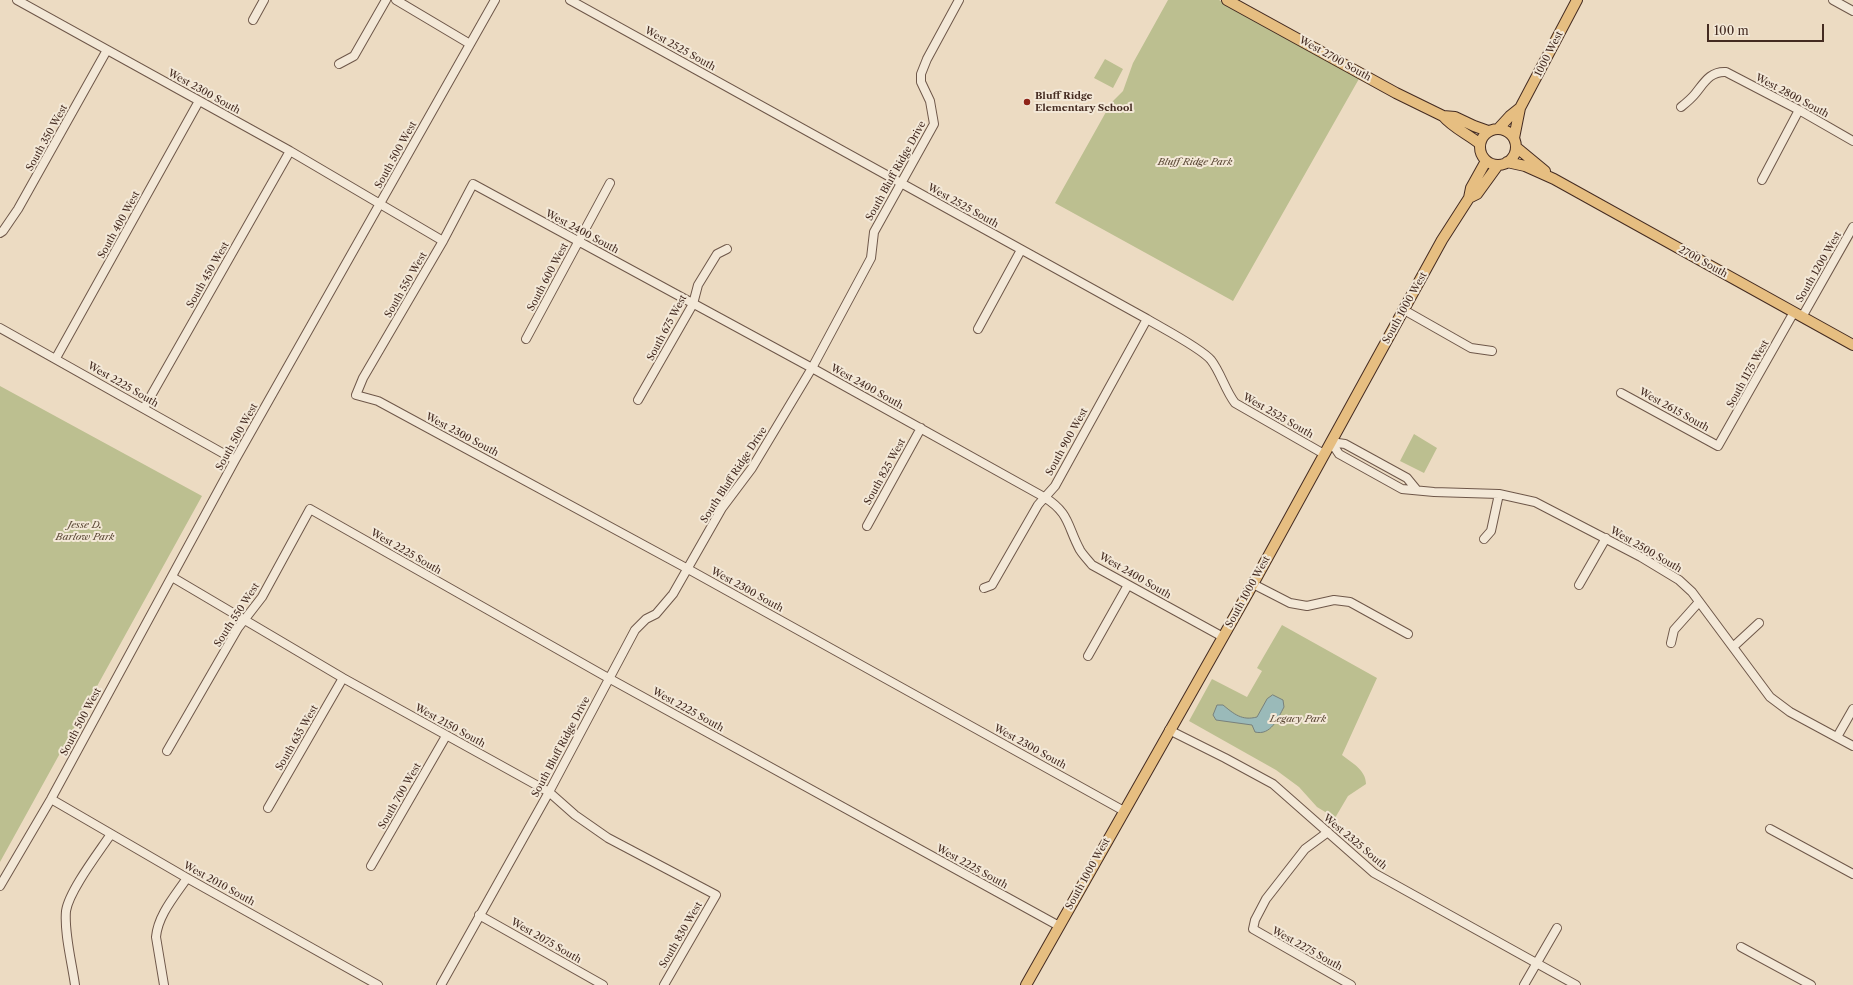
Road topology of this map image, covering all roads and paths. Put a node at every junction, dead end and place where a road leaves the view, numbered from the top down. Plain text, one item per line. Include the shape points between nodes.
1 (17, 0) edge
2 (264, 0) edge
3 (386, 0) edge
4 (396, 0) edge
5 (495, 0) edge
6 (570, 0) edge
7 (959, 0) edge
8 (1227, 0) edge
9 (1577, 0) edge
10 (1833, 0) edge
11 (1853, 11) edge
12 (253, 20) dead end
13 (470, 44) junction
14 (107, 50) junction
15 (340, 64) dead end
16 (199, 100) junction
17 (1681, 107) dead end
18 (1520, 108) junction
19 (1800, 110) junction
20 (1443, 116) junction
21 (1499, 128) junction
22 (1488, 131) junction
23 (1853, 141) edge
24 (1515, 143) junction
25 (1480, 144) junction
26 (290, 151) junction
27 (1486, 161) junction
28 (1502, 163) junction
29 (1554, 179) junction
30 (1762, 180) dead end
31 (610, 183) dead end
32 (901, 183) junction
33 (473, 184) joint
34 (1470, 198) junction
35 (380, 204) junction
36 (1853, 227) edge
37 (0, 232) edge
38 (443, 241) junction
39 (578, 241) junction
40 (727, 249) dead end
41 (1021, 250) junction
42 (693, 304) junction
43 (1404, 310) junction
44 (1798, 315) junction
45 (1147, 319) junction
46 (0, 328) edge
47 (978, 329) dead end
48 (526, 339) dead end
49 (1853, 345) edge
50 (1492, 351) dead end
51 (56, 358) junction
52 (812, 368) junction
53 (1621, 392) dead end
54 (356, 395) joint
55 (638, 400) dead end
56 (144, 408) junction
57 (921, 428) junction
58 (1331, 442) junction
59 (1718, 446) joint
60 (1324, 454) junction
61 (235, 460) junction
62 (1416, 489) junction
63 (1499, 494) junction
64 (1044, 496) junction
65 (310, 509) joint
66 (867, 526) dead end
67 (1606, 538) junction
68 (1484, 539) dead end
69 (688, 568) junction
70 (172, 577) junction
71 (1253, 584) junction
72 (1128, 585) junction
73 (1579, 585) dead end
74 (984, 588) dead end
75 (1699, 602) junction
76 (244, 620) junction
77 (1759, 623) dead end
78 (1408, 634) dead end
79 (1223, 637) junction
80 (1671, 643) dead end
81 (1733, 647) junction
82 (1088, 656) dead end
83 (343, 678) junction
84 (609, 678) junction
85 (1853, 709) edge
86 (1169, 730) junction
87 (446, 736) junction
88 (1837, 737) junction
89 (1853, 746) edge
90 (168, 751) dead end
91 (549, 792) junction
92 (51, 799) junction
93 (268, 808) dead end
94 (1124, 811) junction
95 (1770, 829) dead end
96 (1328, 832) junction
97 (111, 834) junction
98 (371, 866) dead end
99 (1853, 874) edge
100 (187, 878) junction
101 (0, 886) edge
102 (716, 895) joint
103 (479, 915) junction
104 (1059, 926) junction
105 (1557, 928) dead end
106 (1741, 947) dead end
107 (1536, 963) junction
108 (75, 985) edge
109 (164, 985) edge
110 (378, 985) edge
111 (441, 985) edge
112 (602, 985) edge
113 (664, 985) edge
114 (1026, 985) edge
115 (1351, 985) edge
116 (1524, 985) edge
117 (1576, 985) edge
118 (1811, 985) edge

1 - 14 street, West 2300 South
2 - 12 street
3 - 15 street via 354,56
4 - 13 street
5 - 13 street, South 500 West
6 - 32 street, West 2525 South
7 - 32 street, South Bluff Ridge Drive via 921,74 921,82 930,101 934,124
8 - 20 main road, West 2700 South
9 - 18 main road, 1000 West
10 - 11 street
13 - 35 street, South 500 West
14 - 16 street, West 2300 South
14 - 37 street, South 350 West via 18,209
16 - 26 street, West 2300 South
16 - 51 street, South 400 West
17 - 19 street, West 2800 South via 1694,96 1706,79 1726,72
18 - 21 main road
18 - 24 main road
19 - 23 street, West 2800 South
19 - 30 street
20 - 22 main road, West 2700 South via 1456,117
20 - 25 main road, West 2700 South via 1449,124
21 - 22 main road
21 - 24 main road via 1508,132
22 - 25 main road
24 - 28 main road via 1513,156
24 - 29 main road
25 - 27 main road via 1481,154
26 - 35 street, West 2300 South
26 - 56 street, South 450 West
27 - 28 main road
27 - 34 main road, South 1000 West via 1471,188
28 - 29 main road via 1525,166
28 - 34 main road, South 1000 West via 1477,194
29 - 44 main road, 2700 South
31 - 39 street, South 600 West
32 - 41 street, West 2525 South
32 - 52 street, South Bluff Ridge Drive via 874,232 871,258
33 - 38 street, South 550 West
33 - 39 street, West 2400 South
34 - 43 main road, South 1000 West via 1442,240
35 - 38 street, West 2300 South
35 - 61 street, South 500 West
36 - 44 street, South 1200 West
38 - 54 street, South 550 West
39 - 42 street, West 2400 South
39 - 48 street, South 600 West
40 - 42 street, South 675 West via 717,254 698,285
41 - 45 street, West 2525 South
41 - 47 street
42 - 52 street, West 2400 South
42 - 55 street, South 675 West
43 - 50 street via 1471,348
43 - 58 main road, South 1000 West
44 - 49 main road, 2700 South
44 - 59 street, South 1175 West
45 - 60 street, West 2525 South via 1209,358 1235,403
45 - 64 street, South 900 West via 1055,486
46 - 51 street, West 2225 South
51 - 56 street, West 2225 South
52 - 57 street, West 2400 South
52 - 69 street, South Bluff Ridge Drive via 752,468 722,508
53 - 59 street, West 2615 South
54 - 69 street, West 2300 South via 378,401
56 - 61 street, West 2225 South
57 - 64 street, West 2400 South
57 - 66 street, South 825 West
58 - 60 main road, South 1000 West
58 - 62 street via 1345,444 1406,477
58 - 62 street, West 2500 South via 1339,454 1402,489
60 - 71 main road, South 1000 West
61 - 70 street, South 500 West
62 - 63 street, West 2500 South
63 - 67 street, West 2500 South via 1535,502
63 - 68 street via 1491,531
64 - 72 street, West 2400 South via 1062,511 1081,552 1092,565
64 - 74 street, South 900 West via 992,585
65 - 76 street, South 550 West via 262,597
65 - 84 street, West 2225 South
67 - 73 street
67 - 75 street, West 2500 South via 1680,580
69 - 84 street, South Bluff Ridge Drive via 667,603 635,630
69 - 94 street, West 2300 South
70 - 76 street, West 2150 South
70 - 92 street, South 500 West
71 - 78 street via 1290,603 1307,606 1334,600 1350,602
71 - 79 main road, South 1000 West
72 - 79 street, West 2400 South
72 - 82 street
75 - 80 street via 1674,630
75 - 81 street, West 2500 South
76 - 83 street, West 2150 South
76 - 90 street, South 550 West
77 - 81 street
79 - 86 main road, South 1000 West
81 - 88 street, West 2500 South via 1770,697 1790,712
83 - 87 street, West 2150 South
83 - 93 street, South 635 West
84 - 91 street, South Bluff Ridge Drive
84 - 104 street, West 2225 South
85 - 88 street
86 - 94 main road, South 1000 West
86 - 96 street, West 2325 South via 1273,784
87 - 91 street, West 2150 South
87 - 98 street, South 700 West
88 - 89 street, West 2500 South
91 - 102 street, West 2150 South via 608,838
91 - 103 street, South Bluff Ridge Drive
92 - 97 street, West 2010 South
92 - 101 street, South 500 West
94 - 104 main road, South 1000 West
95 - 99 street
96 - 107 street, West 2325 South via 1374,874
96 - 115 street, West 2275 South via 1305,849 1271,892 1255,920 1253,929
97 - 100 street, West 2010 South
97 - 108 street via 70,898 66,910
100 - 109 street via 157,929
100 - 110 street, West 2010 South
102 - 113 street, South 830 West
103 - 111 street, South Bluff Ridge Drive
103 - 112 street, West 2075 South
104 - 114 main road, South 1000 West
105 - 107 street
106 - 118 street
107 - 116 street
107 - 117 street, West 2325 South

